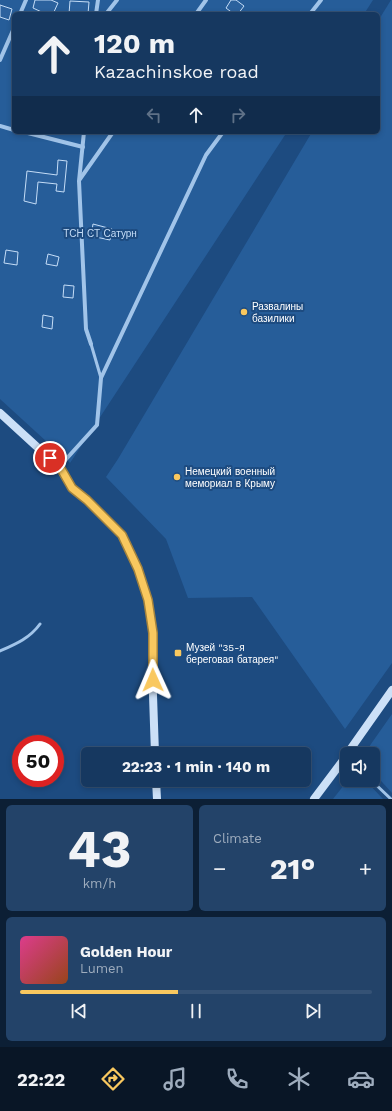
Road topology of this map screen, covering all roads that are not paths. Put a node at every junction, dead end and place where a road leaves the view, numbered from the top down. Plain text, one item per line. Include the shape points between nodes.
1 (26, 0) edge
2 (98, 0) edge
3 (117, 0) edge
4 (206, 0) edge
5 (320, 0) edge
6 (21, 12) edge
7 (96, 12) edge
8 (108, 12) edge
9 (197, 12) edge
10 (311, 12) edge
11 (12, 33) edge
12 (0, 60) edge
13 (0, 126) edge
14 (12, 129) edge
15 (32, 134) edge
16 (84, 134) edge
17 (112, 134) edge
18 (222, 134) edge
19 (83, 147) junction
20 (79, 180) junction
21 (91, 344) joint
22 (101, 378) junction
23 (0, 413) edge
24 (60, 467) junction
25 (40, 624) dead end
26 (0, 651) edge
27 (392, 690) edge
28 (155, 747) edge
29 (353, 747) edge
30 (340, 764) edge
31 (156, 787) edge
32 (378, 787) edge
33 (157, 799) edge
34 (314, 799) edge
35 (391, 799) edge

1 - 6 street
2 - 7 street
3 - 8 street
4 - 9 street
5 - 10 street
11 - 12 street
13 - 14 street
15 - 19 street
16 - 19 street
17 - 20 street
18 - 22 street via 206,155
19 - 20 street
20 - 21 street via 86,329
21 - 22 lane
22 - 24 street via 97,425
23 - 24 main road
24 - 28 main road via 72,488 122,535 138,569 148,600 153,633
25 - 26 lane via 23,640
27 - 29 main road
30 - 34 main road
31 - 33 main road
32 - 35 lane

